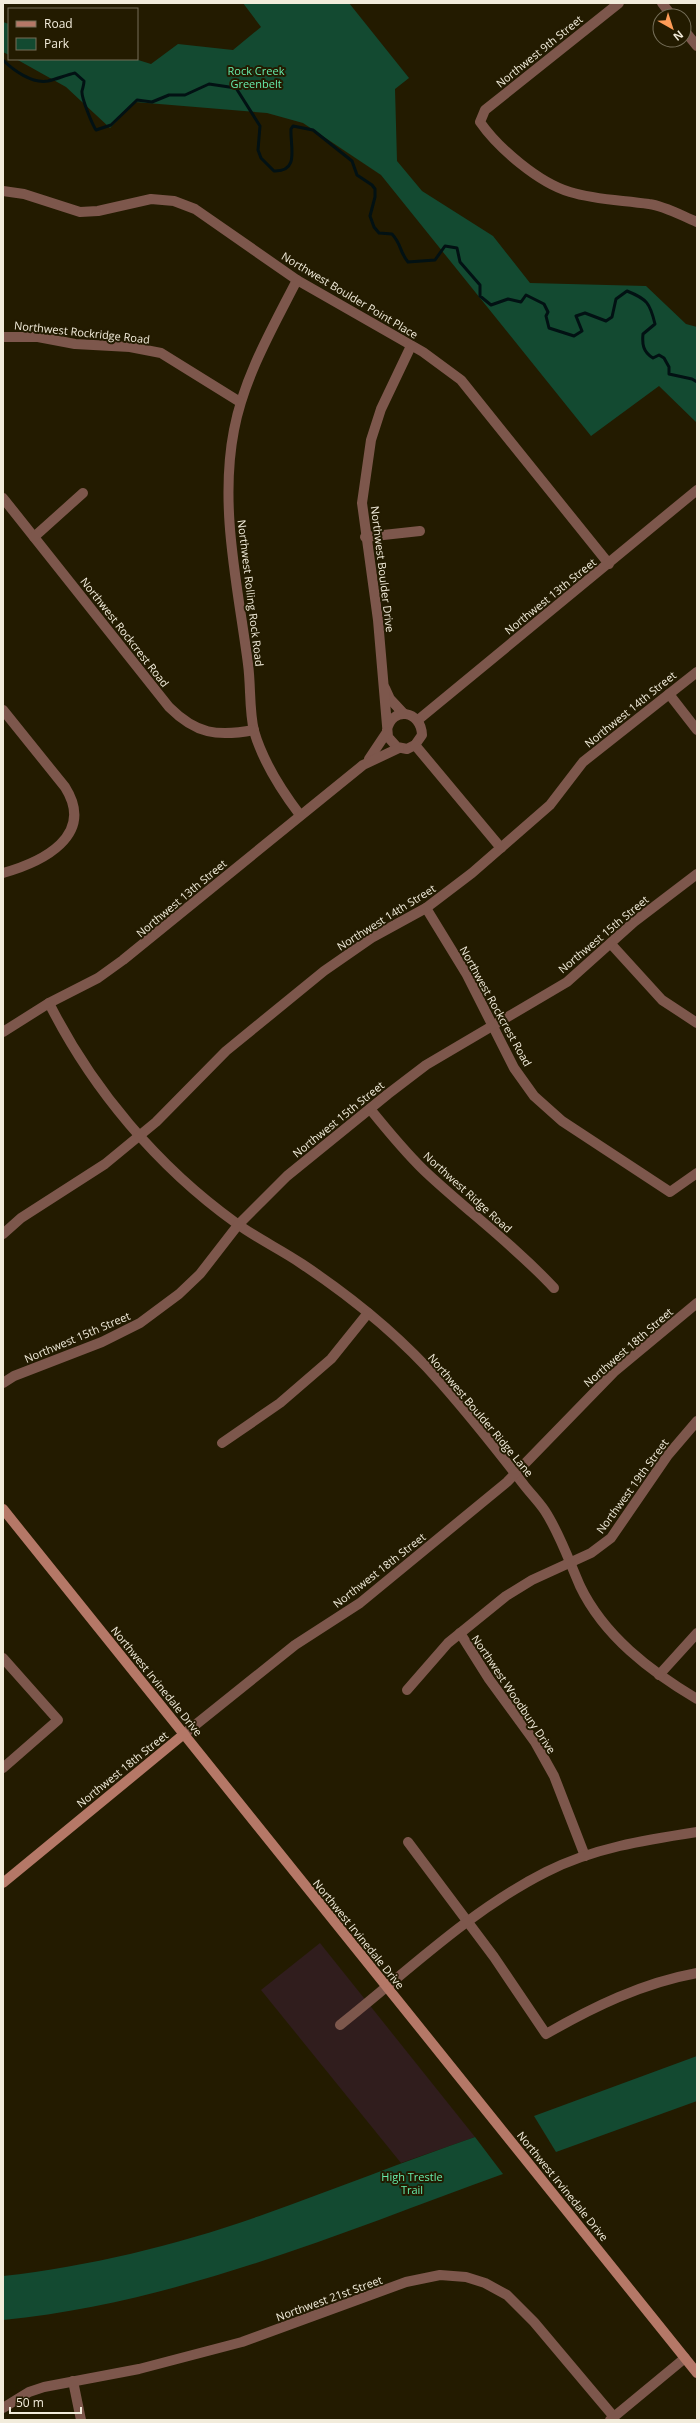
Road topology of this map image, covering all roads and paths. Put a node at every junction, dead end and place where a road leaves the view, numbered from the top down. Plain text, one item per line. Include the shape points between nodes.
1 (619, 3) edge
2 (3, 191) edge
3 (697, 222) edge
4 (297, 280) junction
5 (3, 337) edge
6 (411, 346) junction
7 (240, 402) junction
8 (697, 490) edge
9 (83, 493) dead end
10 (3, 498) edge
11 (420, 531) dead end
12 (34, 537) junction
13 (365, 537) junction
14 (609, 564) junction
15 (697, 672) edge
16 (384, 684) junction
17 (669, 694) junction
18 (3, 710) edge
19 (404, 714) junction
20 (418, 720) junction
21 (254, 730) junction
22 (697, 730) edge
23 (387, 731) junction
24 (415, 745) junction
25 (399, 748) junction
26 (363, 765) junction
27 (300, 815) junction
28 (501, 848) junction
29 (3, 873) edge
30 (697, 874) edge
31 (426, 908) junction
32 (611, 944) junction
33 (49, 1003) junction
34 (697, 1023) edge
35 (494, 1026) junction
36 (3, 1032) edge
37 (370, 1109) junction
38 (140, 1135) junction
39 (697, 1173) edge
40 (238, 1225) junction
41 (3, 1234) edge
42 (554, 1288) dead end
43 (697, 1303) edge
44 (368, 1313) junction
45 (3, 1383) edge
46 (697, 1421) edge
47 (222, 1443) dead end
48 (516, 1474) junction
49 (3, 1509) edge
50 (571, 1563) junction
51 (460, 1633) junction
52 (697, 1633) edge
53 (3, 1658) edge
54 (660, 1675) junction
55 (407, 1690) dead end
56 (697, 1699) edge
57 (184, 1734) junction
58 (3, 1768) edge
59 (697, 1832) edge
60 (408, 1842) dead end
61 (585, 1856) junction
62 (3, 1883) edge
63 (468, 1922) junction
64 (697, 1973) edge
65 (388, 1987) junction
66 (340, 2025) dead end
67 (685, 2358) junction
68 (697, 2373) edge
69 (73, 2381) junction
70 (3, 2408) edge
71 (612, 2419) edge
72 (81, 2420) edge

1 - 3 street, Northwest 9th Street via 485,110 480,122 488,134 536,176 569,192 650,204
2 - 4 street, Northwest Boulder Point Place via 24,194 80,212 98,211 151,199 174,201 195,209
4 - 6 street, Northwest Boulder Point Place
4 - 7 street, Northwest Rolling Rock Road via 268,335
5 - 7 street, Northwest Rockridge Road via 38,337 75,344 130,347 162,353
6 - 13 street, Northwest Boulder Drive via 382,409 371,440 362,503
6 - 14 street, Northwest Boulder Point Place via 461,380
7 - 21 street, Northwest Rolling Rock Road via 233,431 229,478 229,529
8 - 14 street, Northwest 13th Street
9 - 12 street
10 - 12 street, Northwest Rockcrest Road
11 - 13 street
12 - 21 street, Northwest Rockcrest Road via 181,719 198,729 215,734
13 - 16 street, Northwest Boulder Drive via 378,620
14 - 20 street, Northwest 13th Street
15 - 17 street, Northwest 14th Street
16 - 19 street, Northwest Boulder Drive via 390,699
16 - 23 street, Northwest Boulder Drive
17 - 22 street
17 - 28 street, Northwest 14th Street via 583,762 550,805
18 - 29 street via 65,787 72,800 74,814 69,834 57,848 41,859
19 - 20 street
19 - 23 street via 390,720
20 - 24 street via 422,735
21 - 27 street, Northwest Rolling Rock Road via 280,790
23 - 25 street via 391,743
23 - 26 street, Northwest 13th Street
24 - 25 street via 407,749
24 - 28 street via 443,775
25 - 26 street, Northwest 13th Street
26 - 27 street, Northwest 13th Street
27 - 33 street, Northwest 13th Street via 123,960 92,982
28 - 31 street, Northwest 14th Street
30 - 32 street, Northwest 15th Street via 634,922
31 - 35 street, Northwest Rockcrest Road via 467,975
31 - 38 street, Northwest 14th Street via 373,936 324,971 226,1051
32 - 34 street via 649,987 678,1012
32 - 35 street, Northwest 15th Street via 567,982
33 - 36 street, Northwest 13th Street
33 - 38 street, Northwest Boulder Ridge Lane via 83,1064
35 - 37 street, Northwest 15th Street via 426,1065
35 - 39 street, Northwest Rockcrest Road via 514,1068 534,1096 562,1121 670,1192
37 - 40 street, Northwest 15th Street via 286,1176
37 - 42 street, Northwest Ridge Road via 402,1148 428,1174
38 - 40 street, Northwest Boulder Ridge Lane via 185,1182
38 - 41 street, Northwest 14th Street via 93,1173 21,1218
40 - 44 street, Northwest Boulder Ridge Lane via 301,1263
40 - 45 street, Northwest 15th Street via 200,1274 140,1324 102,1342 14,1376
43 - 48 street, Northwest 18th Street via 609,1376
44 - 47 street via 349,1339 320,1369 280,1404
44 - 48 street, Northwest Boulder Ridge Lane via 417,1357 440,1382
46 - 50 street, Northwest 19th Street via 668,1455 611,1538 602,1547
48 - 50 street, Northwest Boulder Ridge Lane via 544,1509
48 - 57 street, Northwest 18th Street via 360,1603 295,1645
49 - 57 main road, Northwest Irvinedale Drive
50 - 51 street, Northwest 19th Street via 532,1580 506,1596
50 - 54 street, Northwest Boulder Ridge Lane via 581,1587 610,1630 626,1648
51 - 55 street, Northwest 19th Street
51 - 61 street, Northwest Woodbury Drive via 539,1749 554,1776
52 - 54 street
53 - 58 street via 58,1720
54 - 56 street, Northwest Boulder Ridge Lane
57 - 62 main road, Northwest 18th Street
57 - 65 main road, Northwest Irvinedale Drive
59 - 61 street via 630,1843
60 - 63 street
61 - 63 street via 546,1872 501,1898
63 - 64 street via 499,1963 546,2034 596,2006 639,1988
63 - 65 street
65 - 66 street
65 - 67 main road, Northwest Irvinedale Drive
67 - 68 main road, Northwest Irvinedale Drive
67 - 71 street
69 - 70 street, Northwest 21st Street via 29,2392
69 - 71 street, Northwest 21st Street via 139,2369 242,2342 406,2282 440,2275 466,2277 485,2283 507,2295 534,2322
69 - 72 street

